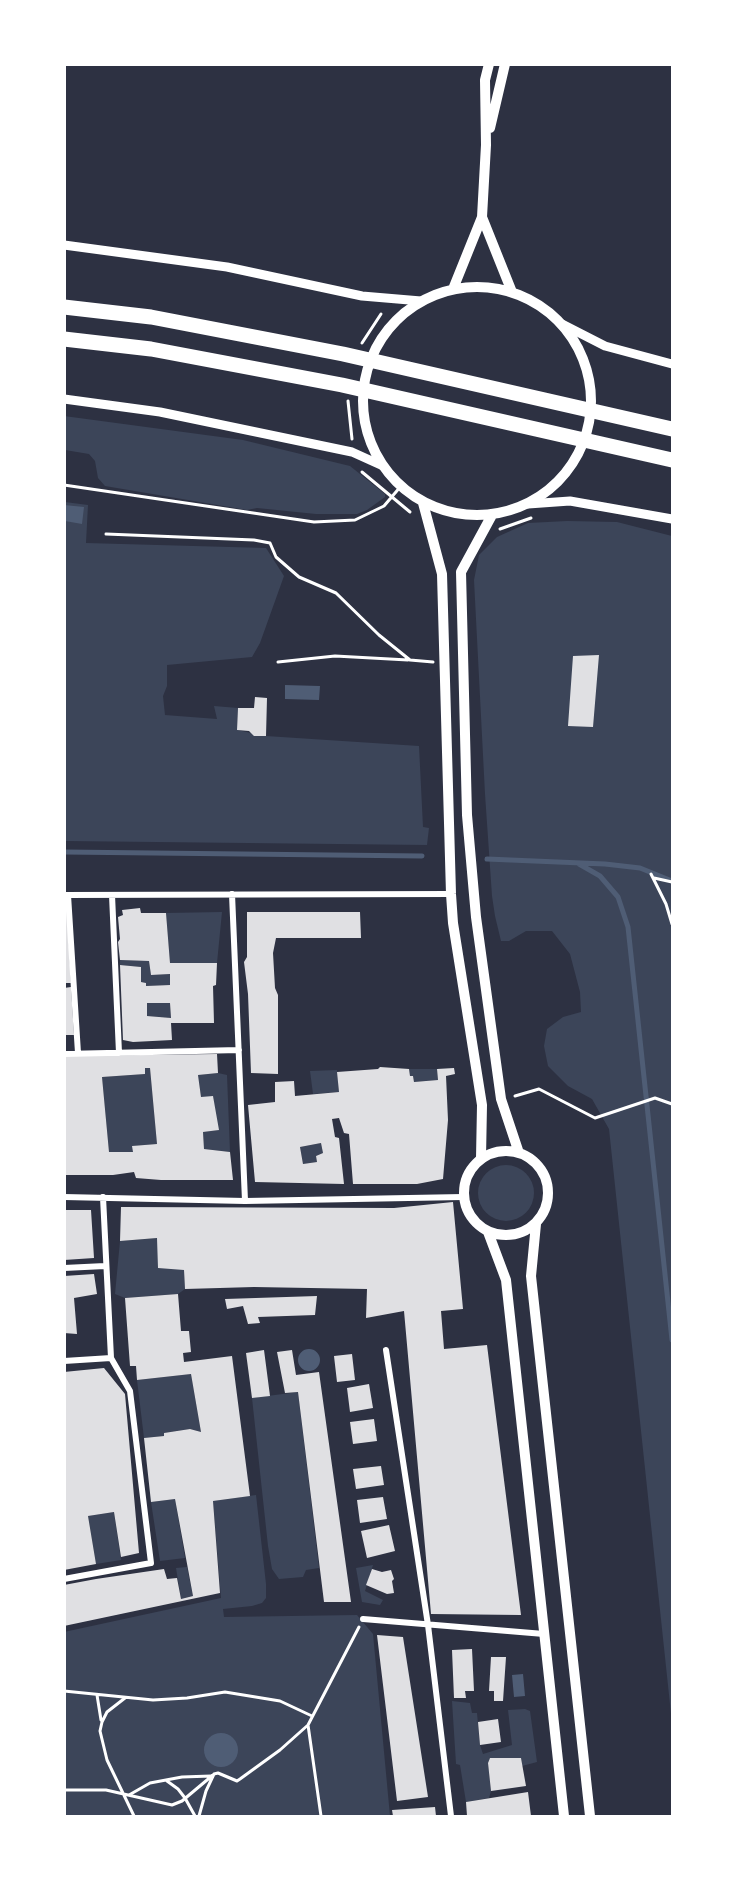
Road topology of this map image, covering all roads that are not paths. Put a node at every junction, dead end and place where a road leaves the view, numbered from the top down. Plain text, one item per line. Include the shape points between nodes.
1 (488, 64) edge
2 (505, 64) edge
3 (486, 146) junction
4 (482, 217) junction
5 (64, 245) edge
6 (453, 289) junction
7 (512, 292) junction
8 (421, 301) junction
9 (64, 307) edge
10 (562, 324) junction
11 (64, 339) edge
12 (672, 364) edge
13 (64, 399) edge
14 (672, 429) edge
15 (672, 460) edge
16 (383, 466) junction
17 (423, 503) junction
18 (528, 504) junction
19 (492, 515) junction
20 (672, 519) edge
21 (232, 894) junction
22 (451, 894) junction
23 (66, 895) edge
24 (112, 895) junction
25 (239, 1050) junction
26 (78, 1053) junction
27 (119, 1053) junction
28 (64, 1054) edge
29 (519, 1153) junction
30 (481, 1158) junction
31 (64, 1197) edge
32 (103, 1197) junction
33 (463, 1197) junction
34 (245, 1201) junction
35 (536, 1224) junction
36 (488, 1232) junction
37 (105, 1266) junction
38 (64, 1269) edge
39 (386, 1350) dead end
40 (111, 1358) junction
41 (64, 1361) edge
42 (64, 1580) edge
43 (363, 1619) road end
44 (428, 1624) junction
45 (544, 1634) junction
46 (451, 1816) edge
47 (564, 1816) edge
48 (590, 1816) edge

1 - 3 main road
2 - 3 main road
3 - 4 main road
4 - 6 main road
4 - 7 main road
5 - 8 street via 227,267 362,296
6 - 7 main road
6 - 8 main road
7 - 10 main road via 538,304
8 - 16 main road via 381,336 364,377 365,426
9 - 14 highway via 151,317 343,354
10 - 12 street via 605,346
10 - 18 main road via 585,362 590,390 586,438 577,459 558,483
11 - 15 highway via 151,349 342,385
13 - 16 street via 160,412 352,452
16 - 17 main road via 400,486
17 - 19 main road via 459,515
17 - 22 main road via 442,574
18 - 19 main road
18 - 20 street via 570,501
19 - 29 main road via 461,572 467,815 476,917 501,1100
21 - 22 street
21 - 24 street
21 - 25 street
22 - 30 main road via 482,1105
23 - 24 street
23 - 26 street
24 - 27 street
25 - 27 street
25 - 34 street
26 - 27 street
26 - 28 street
29 - 30 main road via 501,1151
29 - 35 main road via 534,1161 548,1186 548,1201
30 - 33 main road via 466,1178
31 - 32 street
32 - 34 street
32 - 37 street
33 - 34 street
33 - 36 main road via 475,1223
35 - 36 main road via 517,1235
35 - 48 main road via 531,1276
36 - 45 main road via 506,1280
37 - 38 street
37 - 40 street
39 - 44 street
40 - 41 street
40 - 42 street via 130,1391 151,1563
43 - 44 street
44 - 45 street
44 - 46 street
45 - 47 main road

